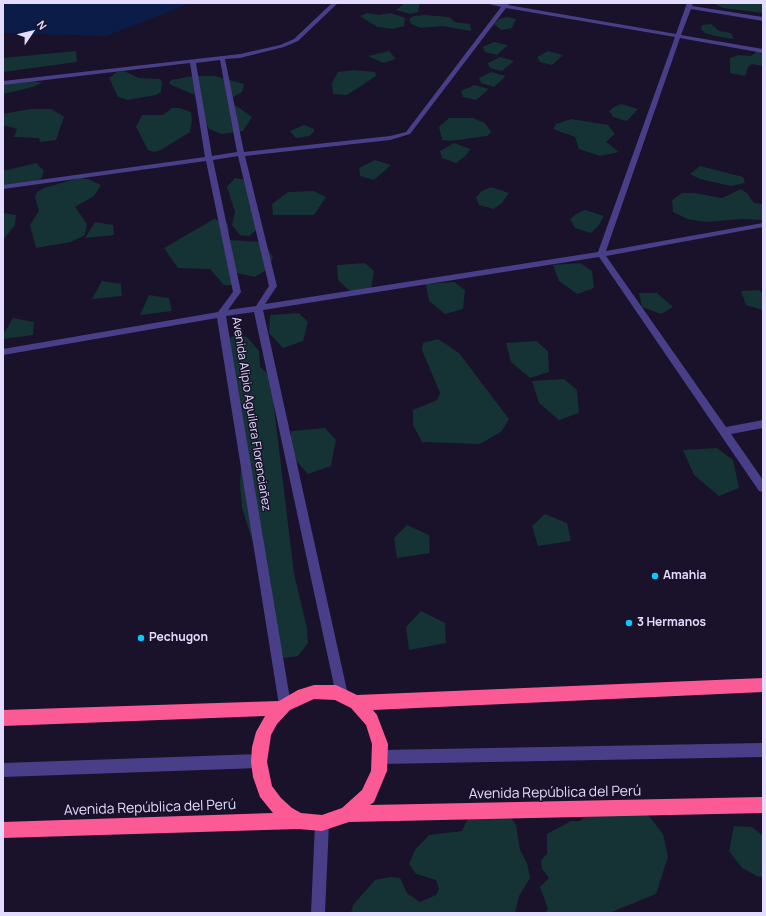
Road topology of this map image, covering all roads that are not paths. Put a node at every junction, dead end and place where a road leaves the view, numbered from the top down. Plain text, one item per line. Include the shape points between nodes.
1 (335, 3) edge
2 (488, 3) edge
3 (506, 4) edge
4 (689, 5) edge
5 (763, 19) edge
6 (679, 36) junction
7 (763, 52) edge
8 (222, 58) junction
9 (193, 62) junction
10 (3, 83) edge
11 (241, 154) junction
12 (209, 159) junction
13 (3, 187) edge
14 (763, 225) edge
15 (601, 254) junction
16 (258, 309) junction
17 (221, 314) junction
18 (3, 352) edge
19 (763, 424) edge
20 (725, 431) junction
21 (763, 488) edge
22 (763, 685) edge
23 (349, 699) junction
24 (283, 706) junction
25 (3, 718) edge
26 (763, 750) edge
27 (381, 757) junction
28 (259, 761) junction
29 (3, 770) edge
30 (763, 805) edge
31 (348, 814) junction
32 (299, 821) junction
33 (322, 823) junction
34 (3, 830) edge
35 (318, 913) edge

1 - 8 street via 296,40 268,50
2 - 3 street
3 - 6 street
3 - 11 street via 408,133 390,138
4 - 5 street
4 - 6 street
6 - 7 street
6 - 15 street
8 - 9 street
8 - 11 street, Avenida Alipio Aguilera Florenciañez
9 - 10 street
9 - 12 street, Avenida Alipio Aguilera Florenciañez
11 - 12 street
11 - 16 street, Avenida Alipio Aguilera Florenciañez via 273,286
12 - 13 street
12 - 17 street, Avenida Alipio Aguilera Florenciañez via 237,292
14 - 15 street
15 - 16 street
15 - 20 street
16 - 17 street
16 - 23 street, Avenida Alipio Aguilera Florenciañez
17 - 18 street
17 - 24 street, Avenida Alipio Aguilera Florenciañez
19 - 20 street
20 - 21 street
22 - 23 highway
23 - 24 highway via 325,692 314,692
23 - 27 highway via 365,710 374,726
24 - 25 highway
24 - 28 highway via 264,732
26 - 27 street
27 - 31 highway via 379,771 368,796
28 - 29 street
28 - 32 highway via 266,791 275,804
30 - 31 highway, Avenida República del Perú
31 - 33 highway
32 - 33 highway
32 - 34 highway, Avenida República del Perú
33 - 35 street

